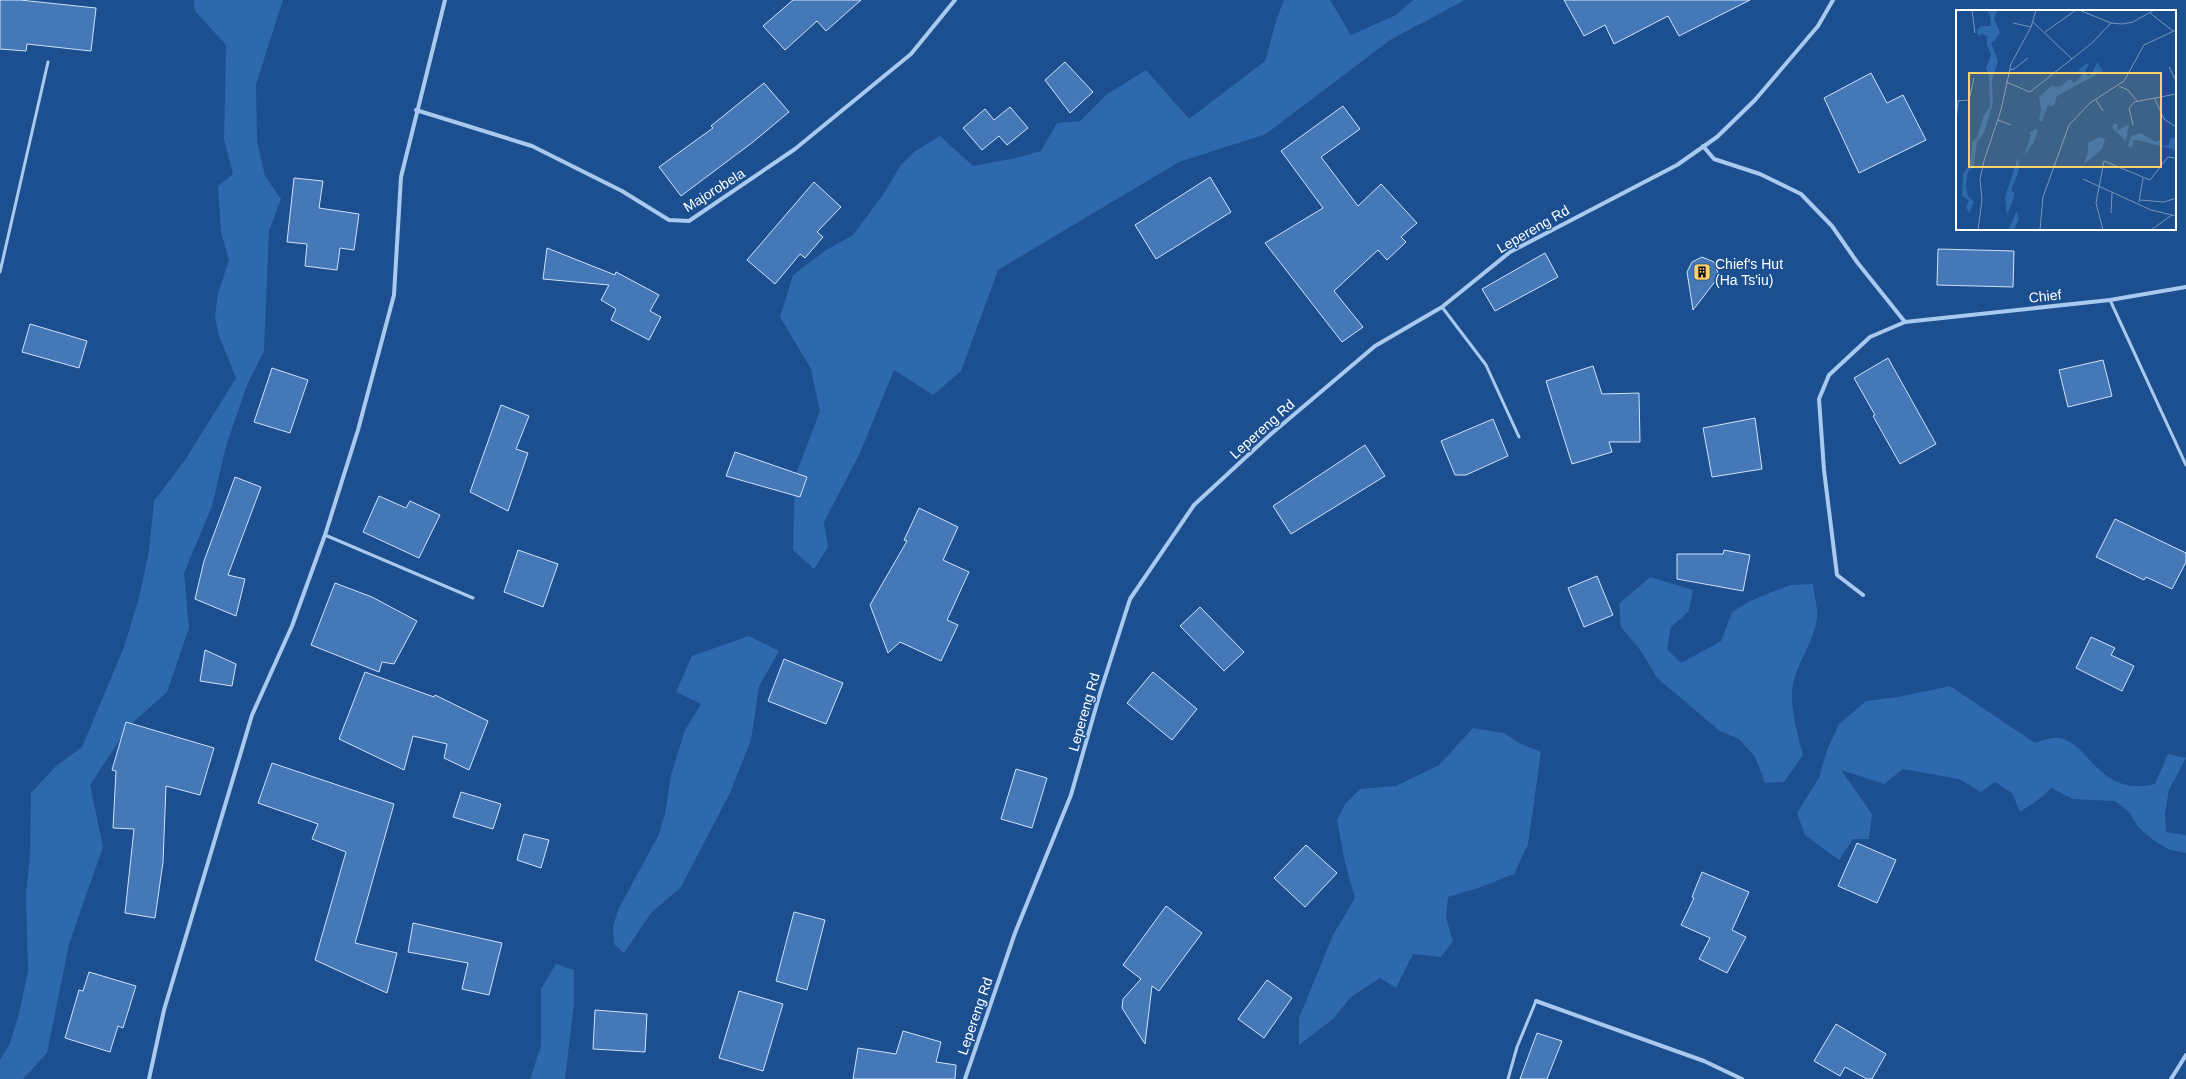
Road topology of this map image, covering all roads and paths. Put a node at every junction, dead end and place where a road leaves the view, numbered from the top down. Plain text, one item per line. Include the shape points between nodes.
1 (445, 0) edge
2 (955, 0) edge
3 (1833, 0) edge
4 (48, 62) dead end
5 (416, 110) junction
6 (1703, 146) junction
7 (0, 272) edge
8 (2186, 287) edge
9 (2110, 300) junction
10 (1442, 307) junction
11 (1905, 322) junction
12 (1520, 437) dead end
13 (2186, 464) edge
14 (325, 535) junction
15 (1864, 595) dead end
16 (473, 598) dead end
17 (1536, 1001) joint
18 (2186, 1055) edge
19 (149, 1079) edge
20 (965, 1079) edge
21 (1508, 1079) edge
22 (1742, 1079) edge
23 (2171, 1079) edge

1 - 5 street
2 - 5 street, Majorobela via 911,54 795,149 689,221 669,220 622,191 532,146
3 - 6 street, Lepereng Rd via 1818,26 1756,100 1717,137
4 - 7 lane
5 - 14 street via 401,178 394,295 358,430
6 - 10 street, Lepereng Rd via 1677,165 1510,252
6 - 11 street via 1714,159 1760,174 1801,194 1832,226
8 - 9 street, Chief
9 - 11 street, Chief
9 - 13 lane
10 - 12 lane via 1486,365
10 - 20 street, Lepereng Rd via 1375,346 1271,434 1194,505 1130,599 1071,795 1015,933
11 - 15 street, Chief via 1870,337 1829,375 1819,399 1824,477 1829,524 1836,552 1837,575
14 - 16 lane
14 - 19 street via 292,626 252,715 164,1010
17 - 21 lane via 1517,1047
17 - 22 street via 1704,1061
18 - 23 street

